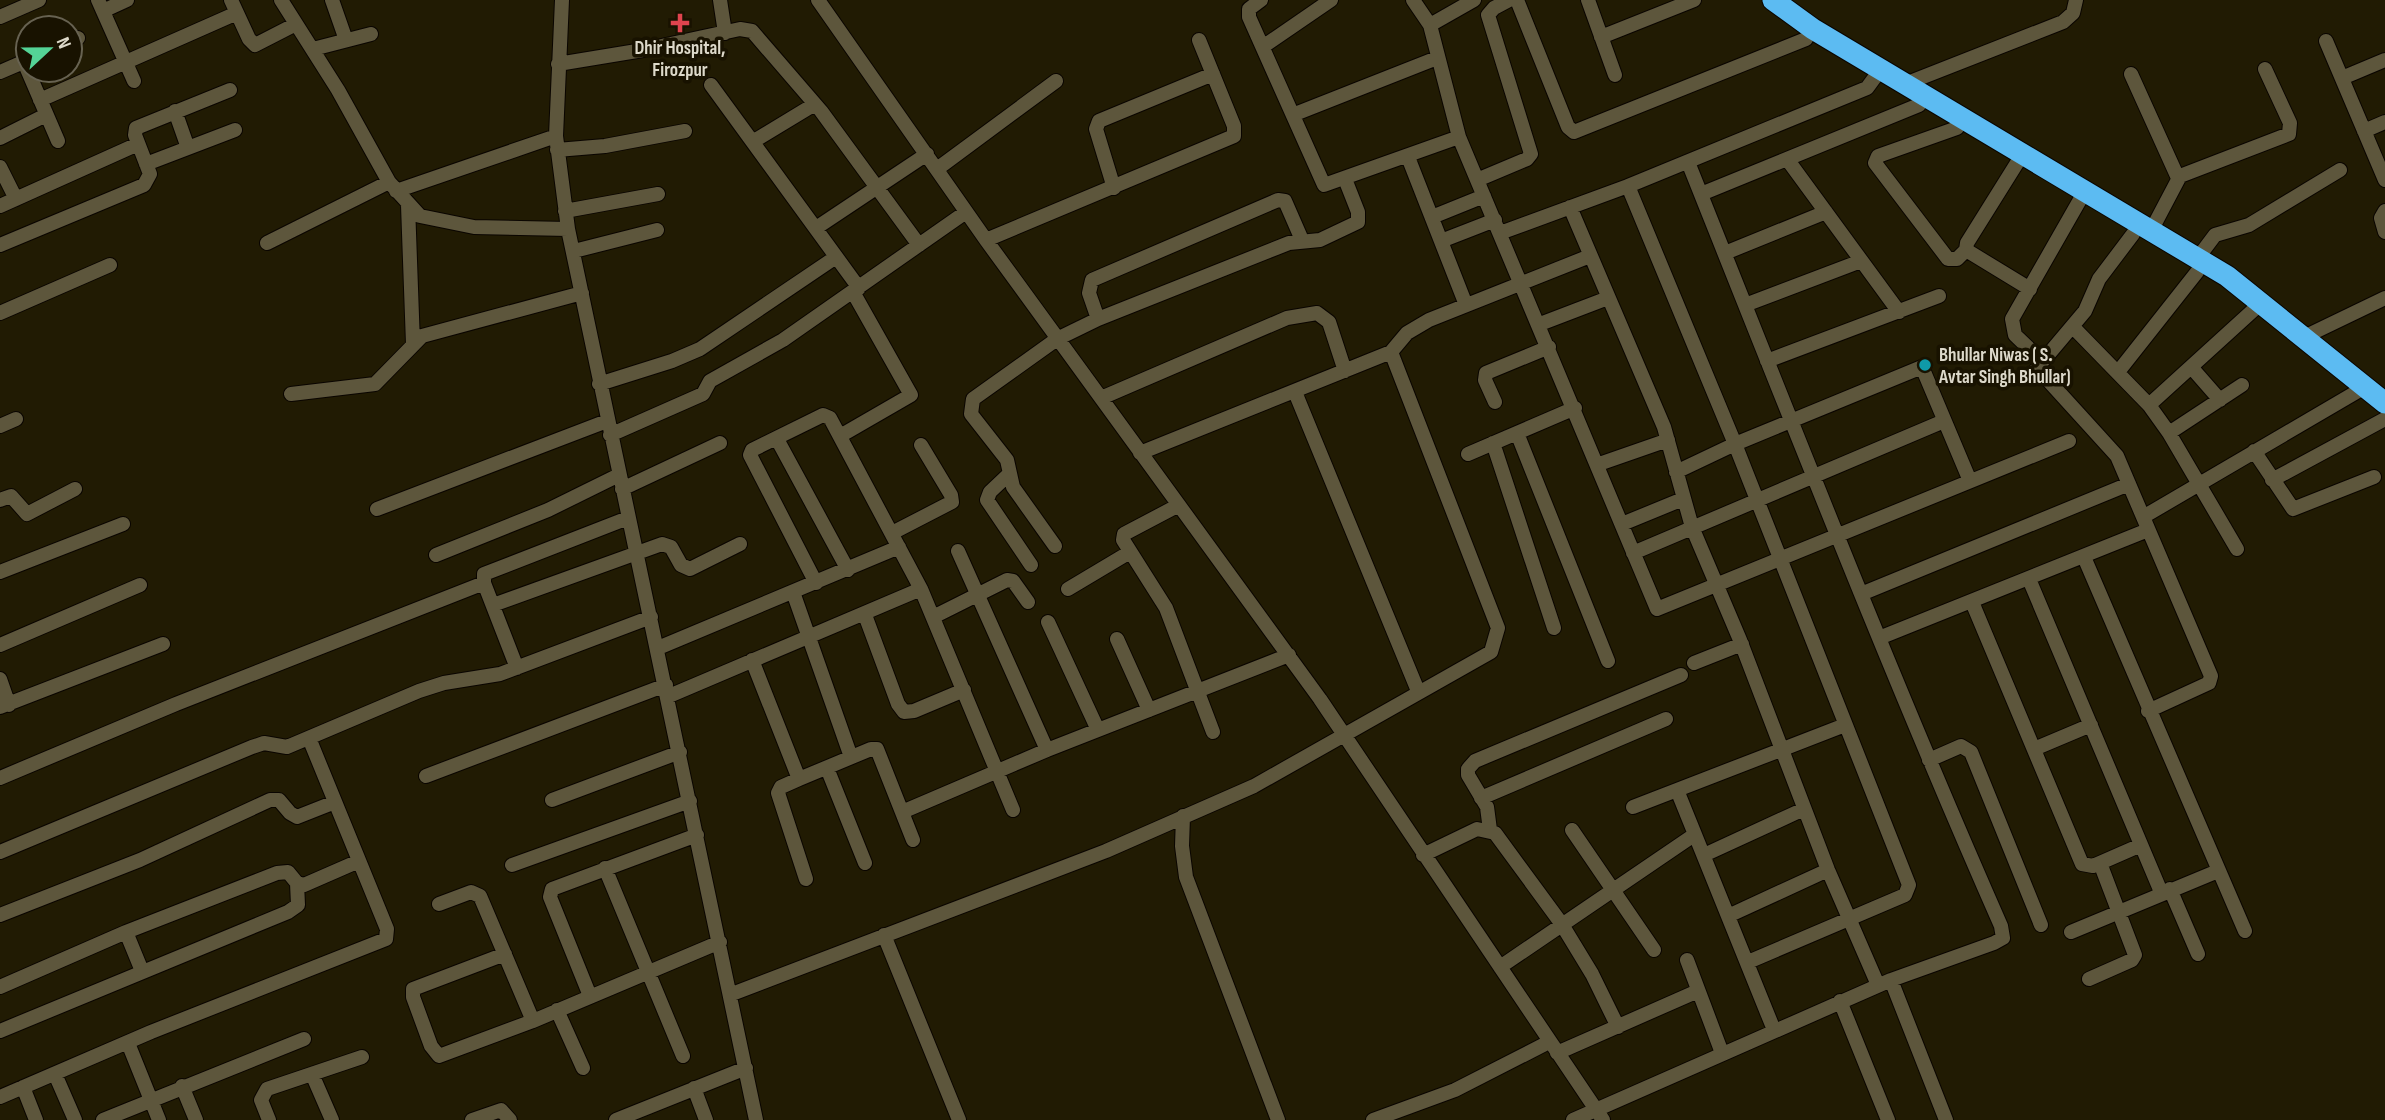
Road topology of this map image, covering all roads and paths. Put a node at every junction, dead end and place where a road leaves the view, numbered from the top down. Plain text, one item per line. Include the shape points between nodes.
1 (39, 0) edge
2 (127, 0) edge
3 (281, 0) edge
4 (332, 0) edge
5 (562, 0) edge
6 (720, 0) edge
7 (818, 0) edge
8 (1261, 0) edge
9 (1331, 0) edge
10 (1413, 0) edge
11 (1509, 0) edge
12 (1517, 0) edge
13 (1588, 0) edge
14 (1648, 0) edge
15 (1694, 0) edge
16 (1755, 0) edge
17 (1773, 0) edge
18 (2076, 0) edge
19 (1471, 1) edge
20 (100, 6) edge
21 (234, 6) edge
22 (1654, 16) junction
23 (0, 17) edge
24 (296, 24) junction
25 (1430, 25) junction
26 (724, 33) junction
27 (371, 34) dead end
28 (1601, 37) junction
29 (1807, 39) junction
30 (346, 40) junction
31 (1199, 40) dead end
32 (2326, 41) dead end
33 (1264, 46) junction
34 (313, 49) junction
35 (1437, 58) junction
36 (2385, 60) edge
37 (126, 64) junction
38 (558, 64) junction
39 (2265, 69) dead end
40 (1213, 74) junction
41 (2131, 74) dead end
42 (1615, 75) dead end
43 (1878, 75) junction
44 (2342, 78) junction
45 (134, 81) dead end
46 (1056, 81) dead end
47 (34, 84) edge
48 (1905, 84) junction
49 (711, 85) dead end
50 (230, 90) dead end
51 (40, 100) junction
52 (815, 104) junction
53 (1919, 105) junction
54 (175, 111) junction
55 (1295, 114) junction
56 (46, 115) junction
57 (2385, 122) edge
58 (1957, 128) junction
59 (235, 130) dead end
60 (685, 131) dead end
61 (2364, 131) junction
62 (1459, 137) junction
63 (0, 138) edge
64 (58, 141) dead end
65 (754, 141) junction
66 (556, 143) junction
67 (138, 144) junction
68 (188, 148) junction
69 (927, 154) junction
70 (1408, 157) junction
71 (1787, 159) junction
72 (1688, 162) junction
73 (2017, 163) junction
74 (146, 164) junction
75 (0, 167) edge
76 (937, 169) junction
77 (2340, 170) dead end
78 (2178, 177) junction
79 (1345, 179) junction
80 (1477, 180) junction
81 (2385, 180) edge
82 (1629, 186) junction
83 (393, 187) junction
84 (876, 187) junction
85 (1114, 188) junction
86 (658, 194) dead end
87 (1702, 194) junction
88 (1484, 196) junction
89 (2082, 196) junction
90 (16, 199) junction
91 (408, 205) junction
92 (0, 206) edge
93 (1570, 207) junction
94 (565, 211) junction
95 (2385, 211) edge
96 (966, 212) junction
97 (1826, 212) junction
98 (1432, 217) junction
99 (1498, 227) junction
100 (816, 228) junction
101 (568, 229) junction
102 (657, 230) dead end
103 (2142, 232) junction
104 (2385, 232) edge
105 (986, 240) junction
106 (1302, 240) junction
107 (1441, 242) junction
108 (267, 243) dead end
109 (0, 245) edge
110 (919, 245) junction
111 (1966, 250) junction
112 (574, 251) junction
113 (1725, 254) junction
114 (1590, 256) junction
115 (836, 257) junction
116 (1861, 261) junction
117 (110, 265) dead end
118 (2197, 265) junction
119 (1522, 284) junction
120 (2030, 289) junction
121 (856, 290) junction
122 (582, 293) junction
123 (1939, 296) dead end
124 (1608, 298) junction
125 (2385, 298) edge
126 (2260, 304) junction
127 (1466, 305) junction
128 (1745, 305) junction
129 (1899, 312) junction
130 (0, 313) edge
131 (1098, 319) junction
132 (1539, 324) junction
133 (2073, 327) junction
134 (2304, 337) junction
135 (1057, 339) junction
136 (413, 344) junction
137 (1549, 347) junction
138 (1391, 352) junction
139 (2041, 360) junction
140 (1767, 361) junction
141 (2192, 368) junction
142 (1345, 371) junction
143 (2118, 372) junction
144 (599, 384) junction
145 (2242, 386) dead end
146 (2365, 387) junction
147 (1295, 392) junction
148 (291, 394) dead end
149 (1101, 398) junction
150 (2220, 400) junction
151 (1495, 402) dead end
152 (2385, 403) edge
153 (2149, 405) junction
154 (1575, 408) junction
155 (16, 419) dead end
156 (2385, 419) edge
157 (1944, 421) junction
158 (1791, 422) junction
159 (0, 426) edge
160 (609, 428) junction
161 (1517, 433) junction
162 (2169, 433) junction
163 (840, 436) junction
164 (778, 439) junction
165 (1668, 440) junction
166 (2069, 442) dead end
167 (720, 443) dead end
168 (1493, 443) junction
169 (1735, 444) junction
170 (920, 445) dead end
171 (2254, 451) junction
172 (1140, 453) junction
173 (1468, 454) dead end
174 (1599, 464) junction
175 (1676, 472) junction
176 (1009, 474) junction
177 (1812, 475) junction
178 (2374, 477) dead end
179 (2272, 480) junction
180 (1970, 481) junction
181 (620, 482) junction
182 (2129, 484) junction
183 (2198, 484) junction
184 (75, 489) dead end
185 (1682, 499) junction
186 (0, 500) edge
187 (1757, 500) junction
188 (1179, 505) junction
189 (377, 509) dead end
190 (628, 518) junction
191 (2145, 523) junction
192 (122, 524) dead end
193 (1622, 524) junction
194 (1692, 527) junction
195 (892, 533) junction
196 (1837, 534) junction
197 (740, 544) dead end
198 (1055, 546) dead end
199 (899, 547) junction
200 (2236, 549) dead end
201 (958, 551) dead end
202 (636, 552) junction
203 (1129, 552) junction
204 (1633, 553) junction
205 (436, 555) dead end
206 (2084, 557) junction
207 (1779, 558) junction
208 (1031, 565) dead end
209 (848, 570) junction
210 (0, 572) edge
211 (2029, 579) junction
212 (484, 583) junction
213 (816, 583) junction
214 (140, 585) dead end
215 (1717, 585) junction
216 (922, 589) junction
217 (1068, 589) dead end
218 (793, 592) junction
219 (1861, 594) junction
220 (979, 595) junction
221 (1028, 602) dead end
222 (1972, 602) junction
223 (493, 605) junction
224 (865, 615) junction
225 (651, 617) junction
226 (933, 617) junction
227 (1048, 622) dead end
228 (1554, 628) dead end
229 (810, 636) junction
230 (1879, 638) junction
231 (1117, 639) dead end
232 (163, 644) dead end
233 (0, 645) edge
234 (1742, 645) junction
235 (658, 648) junction
236 (1289, 655) junction
237 (752, 660) junction
238 (1608, 662) dead end
239 (1693, 663) dead end
240 (517, 668) junction
241 (1681, 675) dead end
242 (0, 679) edge
243 (668, 690) junction
244 (964, 690) junction
245 (1200, 690) junction
246 (1418, 691) junction
247 (5, 706) edge
248 (1149, 710) junction
249 (2148, 710) junction
250 (1666, 719) dead end
251 (1845, 725) junction
252 (2091, 725) junction
253 (1098, 730) junction
254 (1213, 732) dead end
255 (309, 738) junction
256 (1344, 738) junction
257 (2034, 749) junction
258 (1047, 750) junction
259 (680, 752) junction
260 (1782, 752) junction
261 (851, 757) junction
262 (1929, 760) junction
263 (827, 768) junction
264 (997, 772) junction
265 (426, 776) dead end
266 (0, 778) edge
267 (799, 779) junction
268 (1676, 790) junction
269 (1481, 798) junction
270 (552, 800) dead end
271 (690, 801) junction
272 (335, 802) junction
273 (1633, 807) dead end
274 (1804, 809) junction
275 (1013, 810) dead end
276 (902, 812) junction
277 (1183, 816) junction
278 (1490, 830) junction
279 (1572, 830) dead end
280 (697, 835) junction
281 (1694, 835) junction
282 (913, 840) dead end
283 (2141, 845) junction
284 (0, 852) edge
285 (1423, 855) junction
286 (1704, 855) junction
287 (359, 861) junction
288 (865, 863) dead end
289 (2099, 863) junction
290 (512, 865) dead end
291 (605, 868) junction
292 (1828, 870) junction
293 (2218, 871) junction
294 (806, 879) dead end
295 (297, 883) junction
296 (1613, 890) junction
297 (2165, 891) junction
298 (439, 904) dead end
299 (2118, 911) junction
300 (0, 915) edge
301 (1728, 916) junction
302 (1850, 920) junction
303 (1561, 923) junction
304 (2041, 925) dead end
305 (2245, 931) dead end
306 (126, 932) junction
307 (2071, 932) dead end
308 (884, 935) junction
309 (720, 942) junction
310 (1654, 950) dead end
311 (505, 954) junction
312 (2198, 954) dead end
313 (1687, 960) dead end
314 (1748, 962) junction
315 (1500, 967) junction
316 (142, 971) junction
317 (650, 971) junction
318 (2089, 979) dead end
319 (1884, 982) junction
320 (0, 987) edge
321 (1698, 990) junction
322 (732, 994) junction
323 (590, 996) junction
324 (1840, 1002) junction
325 (557, 1010) junction
326 (533, 1021) junction
327 (1618, 1027) junction
328 (1774, 1030) junction
329 (0, 1031) edge
330 (304, 1039) dead end
331 (128, 1043) junction
332 (1553, 1047) junction
333 (1722, 1053) junction
334 (683, 1056) dead end
335 (362, 1057) dead end
336 (583, 1068) dead end
337 (746, 1068) junction
338 (312, 1073) junction
339 (55, 1074) junction
340 (182, 1086) junction
341 (23, 1087) junction
342 (694, 1088) junction
343 (0, 1097) edge
344 (150, 1099) junction
345 (1599, 1115) edge
346 (36, 1120) edge
347 (75, 1120) edge
348 (103, 1120) edge
349 (159, 1120) edge
350 (196, 1120) edge
351 (269, 1120) edge
352 (332, 1120) edge
353 (472, 1120) edge
354 (510, 1120) edge
355 (616, 1120) edge
356 (706, 1120) edge
357 (756, 1120) edge
358 (959, 1120) edge
359 (1278, 1120) edge
360 (1373, 1120) edge
361 (1573, 1120) edge
362 (1888, 1120) edge
363 (1946, 1120) edge

1 - 23 street
2 - 20 street
3 - 24 street
4 - 30 street
5 - 38 street
6 - 26 street
7 - 69 street
8 - 33 street via 1248,13
9 - 33 street
10 - 25 street
11 - 80 street via 1488,15 1531,154
12 - 29 street via 1568,127 1574,132
13 - 28 street
14 - 22 street
15 - 22 street
16 - 29 highway
17 - 43 highway
18 - 48 street via 2073,13 2063,22
19 - 25 street
20 - 37 street
21 - 24 street via 248,39 256,45
21 - 37 street
22 - 28 street
24 - 34 street
25 - 35 street
26 - 38 street
26 - 52 street via 746,29 756,33
27 - 30 street
28 - 42 street
29 - 43 highway
30 - 34 street
31 - 40 street
32 - 44 street
33 - 55 street
34 - 83 street
35 - 55 street
35 - 62 street
36 - 44 street
37 - 45 street
37 - 51 street
38 - 66 street
39 - 78 street via 2290,123 2289,134
40 - 85 street via 1098,121 1096,129
40 - 85 street via 1234,136
41 - 78 street
43 - 48 highway
43 - 53 highway
43 - 72 street via 1867,88
44 - 61 street
46 - 76 street
47 - 51 street
48 - 89 highway
49 - 65 street
50 - 54 street
51 - 56 street
52 - 65 street
52 - 84 street
53 - 58 highway
53 - 71 street
54 - 67 street via 138,125
54 - 68 street
55 - 79 street via 1320,182 1328,186
56 - 63 street
56 - 64 street
57 - 61 street
58 - 73 highway
58 - 111 street via 1878,156 1875,163 1948,259 1957,259
59 - 68 street
60 - 66 street via 613,145
61 - 81 street
62 - 70 street
62 - 80 street
65 - 100 street
66 - 83 street
66 - 94 street
67 - 74 street
67 - 90 street
68 - 74 street
69 - 76 street
69 - 84 street
70 - 79 street
70 - 98 street
71 - 87 street
71 - 97 street
72 - 82 street
72 - 87 street
73 - 89 highway
73 - 111 street
74 - 109 street via 150,177 144,186
75 - 90 street
76 - 96 street
77 - 118 street via 2249,225 2220,232
78 - 103 street
79 - 106 street via 1359,212 1358,222 1320,240
80 - 88 street
82 - 93 street
82 - 169 street
83 - 91 street
83 - 108 street
84 - 100 street
84 - 110 street
85 - 105 street
86 - 94 street
87 - 113 street
88 - 98 street
88 - 99 street
89 - 103 highway
89 - 120 street
90 - 92 street
91 - 101 street via 420,216 443,223
91 - 136 street
93 - 99 street
93 - 114 street
94 - 101 street
95 - 104 street via 2381,218
96 - 105 street
96 - 110 street
97 - 113 street
97 - 116 street
98 - 107 street
99 - 107 street
99 - 119 street
100 - 115 street
101 - 112 street
102 - 112 street
103 - 118 highway
103 - 133 street via 2098,279
105 - 135 street
106 - 131 street
106 - 131 street via 1285,201 1278,200 1093,280 1089,293
107 - 127 street
110 - 121 street
111 - 120 street
112 - 122 street
113 - 128 street
114 - 119 street
114 - 124 street
115 - 121 street
115 - 144 street via 700,349
116 - 128 street
116 - 129 street
117 - 130 street
118 - 126 highway via 2227,276
118 - 143 street
119 - 127 street
119 - 132 street
120 - 139 street via 2011,325
121 - 160 street via 783,340 710,381 703,394
121 - 163 street via 911,395
122 - 136 street via 431,332
122 - 144 street
123 - 129 street
124 - 132 street
124 - 165 street
125 - 134 street
126 - 134 highway
126 - 141 street
127 - 138 street via 1419,325
128 - 140 street
129 - 140 street
131 - 135 street
132 - 137 street
133 - 139 street
133 - 143 street
134 - 146 highway
135 - 149 street
135 - 176 street via 970,404 971,414 1008,462
136 - 148 street via 375,384
137 - 151 street via 1486,373
137 - 154 street
138 - 142 street
138 - 246 street via 1498,628 1491,652
139 - 182 street via 2038,372 2104,439
140 - 158 street
141 - 150 street
141 - 153 street
142 - 147 street
142 - 149 street via 1329,322 1317,313 1287,318
143 - 153 street
144 - 160 street
145 - 150 street
146 - 152 highway
146 - 171 street
147 - 172 street
147 - 246 street
149 - 172 street
150 - 162 street
153 - 162 street
154 - 161 street
154 - 174 street
155 - 159 street
156 - 179 street
157 - 158 street via 1922,367
157 - 177 street
157 - 180 street
158 - 169 street
158 - 177 street
160 - 181 street
160 - 189 street
161 - 168 street
161 - 238 street
162 - 183 street
163 - 164 street via 830,418 823,415
163 - 195 street
164 - 209 street
164 - 213 street via 752,450 751,460
165 - 174 street
165 - 175 street
166 - 180 street
167 - 181 street
168 - 173 street
168 - 228 street
169 - 175 street
169 - 187 street
170 - 195 street via 952,502
171 - 179 street
171 - 183 street
172 - 188 street
174 - 193 street
175 - 185 street
176 - 198 street via 1015,491
176 - 208 street via 987,500
177 - 187 street
177 - 196 street
178 - 179 street via 2297,509 2288,506
180 - 196 street
181 - 190 street
181 - 205 street
182 - 191 street
182 - 219 street
183 - 191 street
183 - 200 street
184 - 186 street via 27,514 12,496
185 - 193 street
185 - 194 street
187 - 194 street
187 - 207 street
188 - 203 street via 1125,534
188 - 236 street
190 - 202 street
190 - 212 street via 493,569 484,574
191 - 206 street
191 - 249 street via 2211,676 2209,683
192 - 210 street
193 - 204 street
194 - 204 street
194 - 215 street
195 - 199 street
196 - 207 street
196 - 219 street
197 - 202 street via 690,569 665,544
199 - 209 street
199 - 216 street
201 - 220 street
202 - 223 street
202 - 225 street
203 - 217 street
203 - 245 street via 1166,608
204 - 215 street via 1657,609
206 - 211 street
206 - 249 street
207 - 215 street
207 - 251 street
209 - 213 street
211 - 222 street
211 - 252 street
212 - 223 street
212 - 266 street
213 - 218 street
214 - 233 street
215 - 234 street
216 - 224 street
216 - 226 street
218 - 229 street
218 - 235 street
219 - 230 street
220 - 221 street via 1010,579
220 - 226 street
220 - 258 street
222 - 230 street
222 - 257 street
223 - 240 street
224 - 229 street
224 - 244 street via 904,712
225 - 235 street
225 - 240 street
226 - 244 street
227 - 253 street
229 - 237 street
229 - 261 street
230 - 262 street
231 - 248 street
232 - 247 street
234 - 239 street
234 - 260 street
235 - 243 street
236 - 245 street
236 - 256 street
237 - 243 street
237 - 267 street
240 - 255 street via 427,689
241 - 269 street via 1475,761 1468,775
242 - 247 street
243 - 259 street
243 - 265 street
244 - 264 street
245 - 248 street
245 - 254 street
246 - 256 street
248 - 253 street
249 - 293 street
250 - 269 street
251 - 260 street
251 - 302 street via 1909,885 1905,895
252 - 257 street
252 - 283 street
253 - 258 street
255 - 272 street
255 - 284 street via 284,748 264,743 252,747
256 - 277 street via 1273,778
256 - 285 street
257 - 289 street via 2079,859 2086,866
258 - 264 street
259 - 270 street
259 - 271 street
260 - 268 street
260 - 274 street
261 - 263 street
261 - 276 street via 871,749 879,752
262 - 304 street via 1961,746 1971,752
262 - 319 street via 2003,938
263 - 267 street
263 - 288 street
264 - 275 street
264 - 276 street
267 - 294 street via 778,793
268 - 273 street
268 - 281 street
269 - 278 street via 1489,812
271 - 280 street
271 - 290 street
272 - 287 street
272 - 300 street via 297,817 279,800 270,800 140,860
274 - 286 street
274 - 292 street
276 - 282 street
277 - 308 street via 1106,851
277 - 359 street via 1186,877
278 - 285 street via 1477,829
278 - 303 street
279 - 296 street
280 - 291 street
280 - 309 street
281 - 286 street
281 - 296 street
283 - 289 street
283 - 297 street
285 - 315 street
286 - 301 street
287 - 295 street via 307,884
287 - 331 street via 387,929 383,943
289 - 299 street
291 - 317 street
291 - 323 street via 550,892
292 - 301 street
292 - 302 street
293 - 297 street
293 - 305 street
295 - 306 street via 292,874 283,871
295 - 316 street via 295,908
296 - 303 street
296 - 310 street
297 - 299 street
297 - 312 street
298 - 311 street via 476,892
299 - 307 street
299 - 318 street via 2134,958
301 - 314 street
302 - 314 street
302 - 319 street
303 - 315 street
303 - 327 street
306 - 316 street
306 - 320 street
308 - 322 street
308 - 358 street
309 - 317 street
309 - 322 street
311 - 326 street
311 - 326 street via 413,989 431,1046 443,1056
313 - 321 street
314 - 328 street
315 - 332 street
316 - 329 street
317 - 323 street
317 - 334 street
319 - 324 street
319 - 363 street
321 - 327 street
321 - 333 street
322 - 337 street
323 - 325 street
324 - 328 street
324 - 362 street
325 - 326 street
325 - 336 street
327 - 332 street
328 - 333 street
330 - 340 street
331 - 339 street
331 - 344 street
332 - 345 street
332 - 360 street
333 - 345 street
335 - 338 street
337 - 342 street
337 - 357 street
338 - 351 street via 262,1092
338 - 352 street
339 - 341 street
339 - 347 street
340 - 344 street
340 - 350 street
341 - 343 street
341 - 346 street
342 - 355 street
342 - 356 street
344 - 348 street
344 - 349 street
345 - 361 street
353 - 354 street via 500,1110

